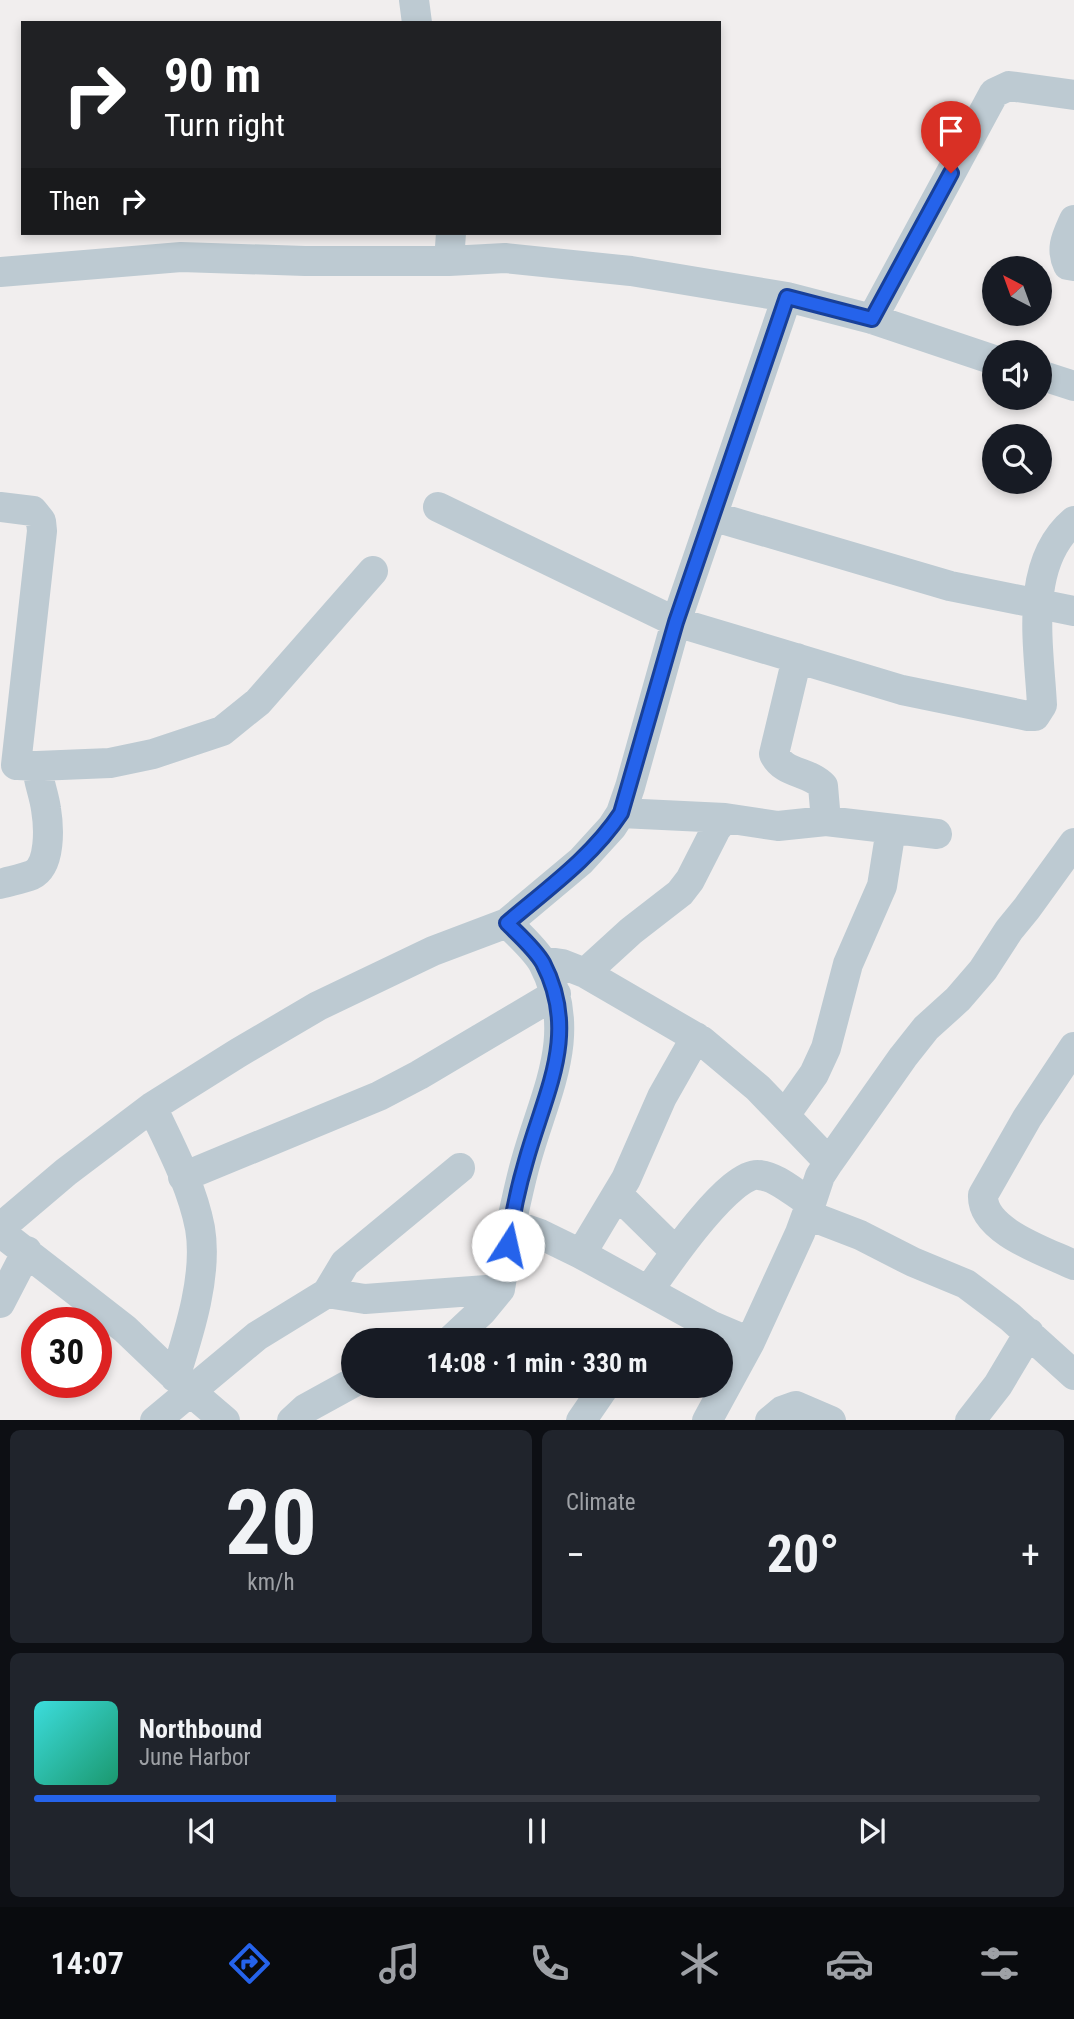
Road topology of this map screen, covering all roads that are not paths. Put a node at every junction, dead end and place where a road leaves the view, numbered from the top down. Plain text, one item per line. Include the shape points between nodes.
1 (414, 0) edge
2 (417, 21) edge
3 (1074, 95) edge
4 (1074, 220) edge
5 (450, 247) edge
6 (1074, 266) edge
7 (0, 272) edge
8 (787, 297) junction
9 (872, 319) junction
10 (982, 356) edge
11 (1052, 378) edge
12 (1074, 386) edge
13 (0, 507) edge
14 (438, 507) dead end
15 (712, 516) junction
16 (1074, 521) edge
17 (373, 571) dead end
18 (1039, 605) junction
19 (1074, 611) edge
20 (676, 622) junction
21 (797, 658) junction
22 (18, 767) edge
23 (621, 813) junction
24 (725, 818) junction
25 (827, 821) junction
26 (891, 829) junction
27 (937, 834) dead end
28 (1074, 843) edge
29 (0, 884) edge
30 (507, 923) junction
31 (542, 961) junction
32 (585, 973) junction
33 (556, 994) junction
34 (696, 1037) junction
35 (1074, 1047) edge
36 (152, 1107) junction
37 (785, 1115) junction
38 (829, 1162) junction
39 (460, 1168) dead end
40 (183, 1177) junction
41 (617, 1194) junction
42 (809, 1209) junction
43 (511, 1224) junction
44 (0, 1230) edge
45 (27, 1251) junction
46 (676, 1252) junction
47 (581, 1254) junction
48 (1074, 1265) edge
49 (500, 1289) junction
50 (649, 1290) junction
51 (327, 1293) junction
52 (0, 1303) edge
53 (463, 1328) edge
54 (1030, 1333) junction
55 (750, 1342) junction
56 (1074, 1375) edge
57 (183, 1385) junction
58 (341, 1389) edge
59 (597, 1398) edge
60 (155, 1420) edge
61 (225, 1420) edge
62 (292, 1420) edge
63 (581, 1420) edge
64 (707, 1420) edge
65 (770, 1420) edge
66 (831, 1420) edge
67 (970, 1420) edge

1 - 2 street
3 - 9 street via 1009,86 994,93
4 - 6 street via 1063,244 1068,265
5 - 7 street via 305,261 181,257
5 - 8 street
8 - 9 street
8 - 15 street
9 - 10 street
11 - 12 street
13 - 22 street via 33,511 42,531
14 - 20 street
15 - 18 street via 950,586
15 - 20 street
16 - 18 street via 1056,539 1044,563
17 - 22 street via 258,702 222,731 110,763
18 - 19 street
18 - 21 street via 1042,705 1035,716 902,690
20 - 21 street
20 - 23 street
21 - 25 street via 774,754 783,766 823,786
22 - 29 street via 38,779 46,807 44,861 32,875
23 - 24 street
23 - 30 street via 581,861
24 - 25 street via 778,826
24 - 32 street via 691,880
25 - 26 street
26 - 27 street
26 - 37 street via 882,886 848,964 827,1048
28 - 38 street via 983,970 903,1057
30 - 31 street
30 - 36 street via 450,943 318,1006
31 - 32 street
31 - 33 street
32 - 34 street
33 - 40 street via 379,1096
33 - 43 street via 560,1042
34 - 37 street
34 - 41 street
35 - 48 street via 1027,1118 982,1201 1004,1230
36 - 40 street
36 - 44 street via 66,1172
37 - 38 street
38 - 42 street
39 - 51 street via 345,1263
40 - 57 street via 196,1213 201,1250
41 - 46 street
41 - 47 street
42 - 46 street via 773,1179 753,1175 700,1221
42 - 54 street via 966,1284
42 - 55 street
43 - 47 street
43 - 49 street
44 - 45 street
45 - 52 street
45 - 57 street via 125,1329
46 - 50 street
47 - 50 street
49 - 51 street via 365,1299
49 - 53 street
50 - 55 street
51 - 57 street
54 - 56 street
54 - 67 street
55 - 64 street
57 - 60 street
57 - 61 street
58 - 62 street
59 - 63 street
65 - 66 street via 796,1406

